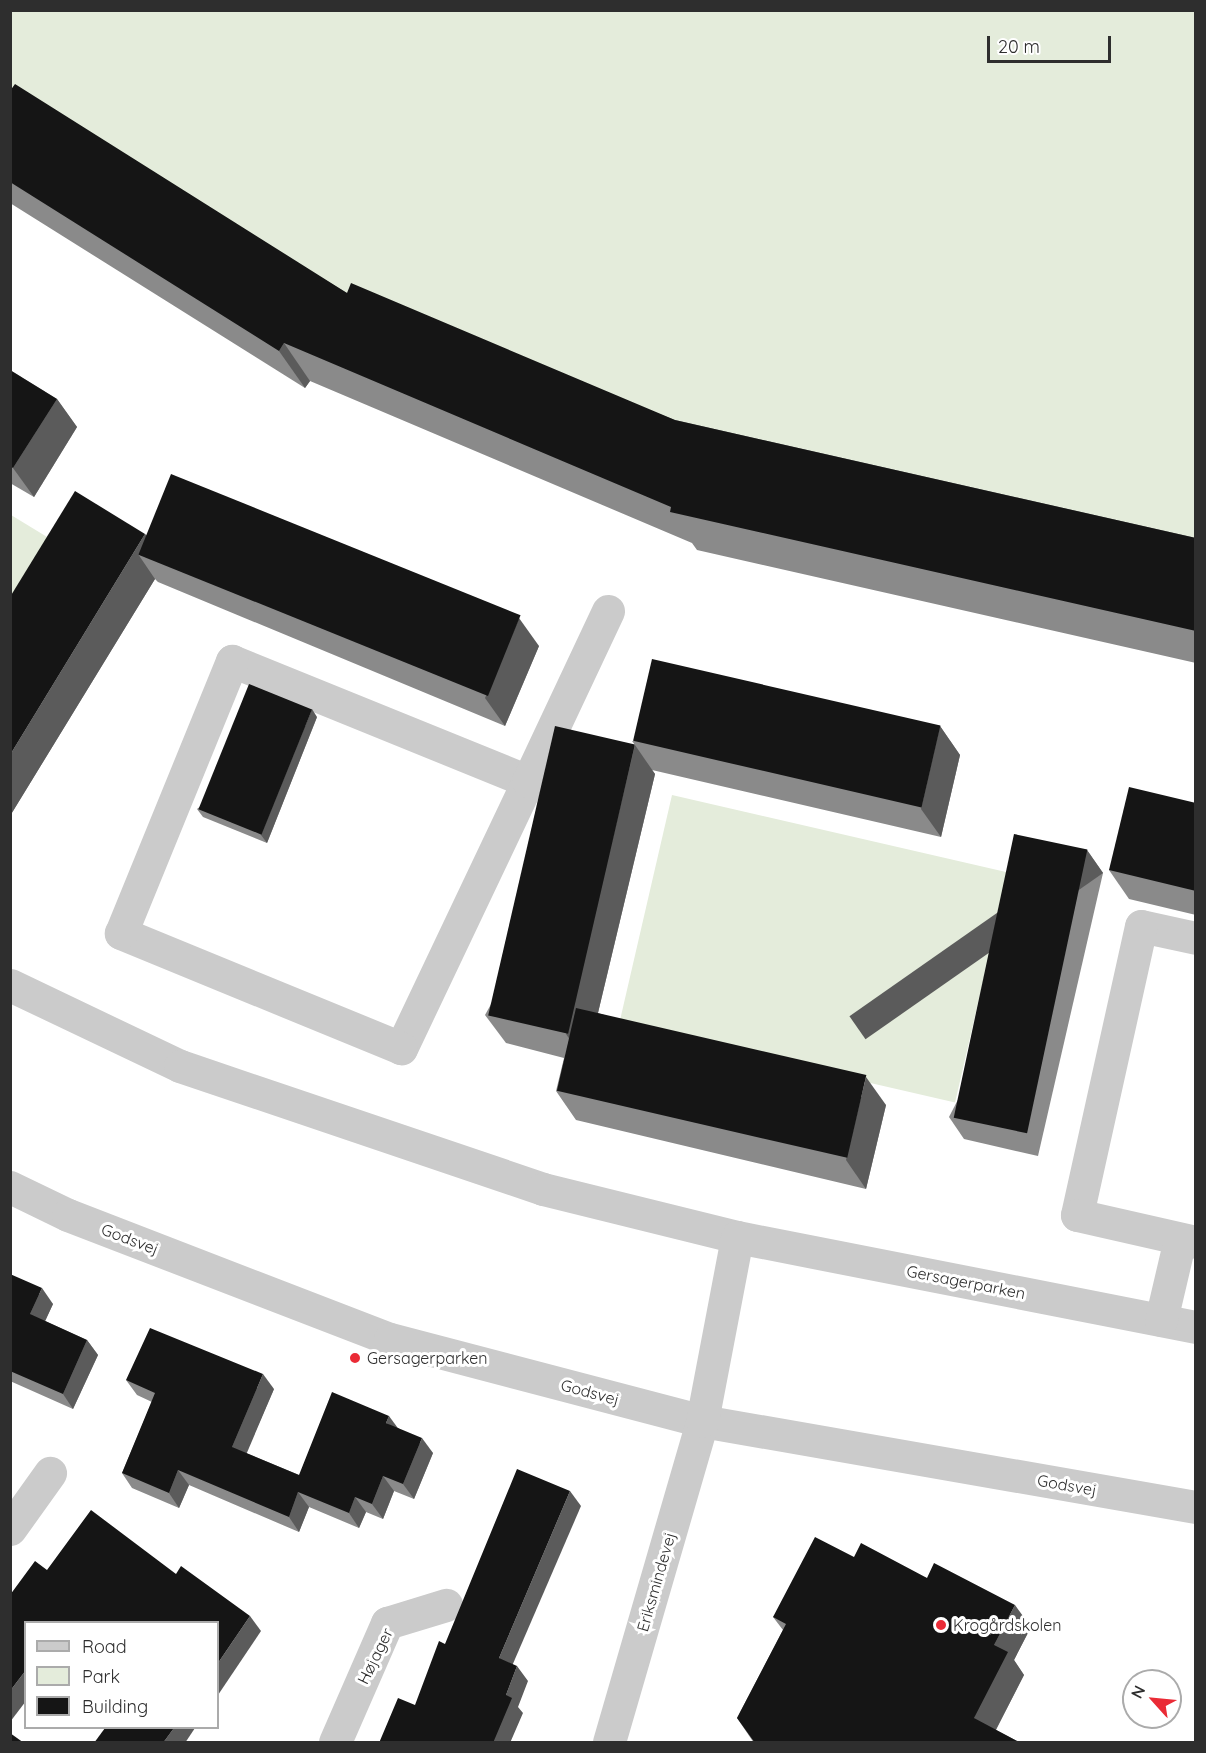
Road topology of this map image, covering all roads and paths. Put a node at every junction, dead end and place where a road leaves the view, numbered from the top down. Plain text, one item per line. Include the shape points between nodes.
1 (608, 611) dead end
2 (528, 781) junction
3 (1196, 938) edge
4 (10, 985) edge
5 (10, 1187) edge
6 (737, 1237) junction
7 (1188, 1240) edge
8 (1161, 1320) junction
9 (1196, 1327) edge
10 (702, 1421) junction
11 (50, 1473) dead end
12 (1196, 1507) edge
13 (10, 1529) edge
14 (447, 1605) dead end
15 (335, 1743) edge
16 (609, 1743) edge

1 - 2 street
2 - 2 street via 232,661 120,933 401,1048
3 - 7 street via 1142,926 1077,1215
4 - 6 street, Gersagerparken via 180,1066 368,1132 543,1189
5 - 10 street, Godsvej via 68,1215 390,1340
6 - 8 street, Gersagerparken
6 - 10 street
7 - 8 street
8 - 9 street, Gersagerparken
10 - 12 street, Godsvej
10 - 16 street, Eriksmindevej
11 - 13 street
14 - 15 street, Højager via 387,1623

